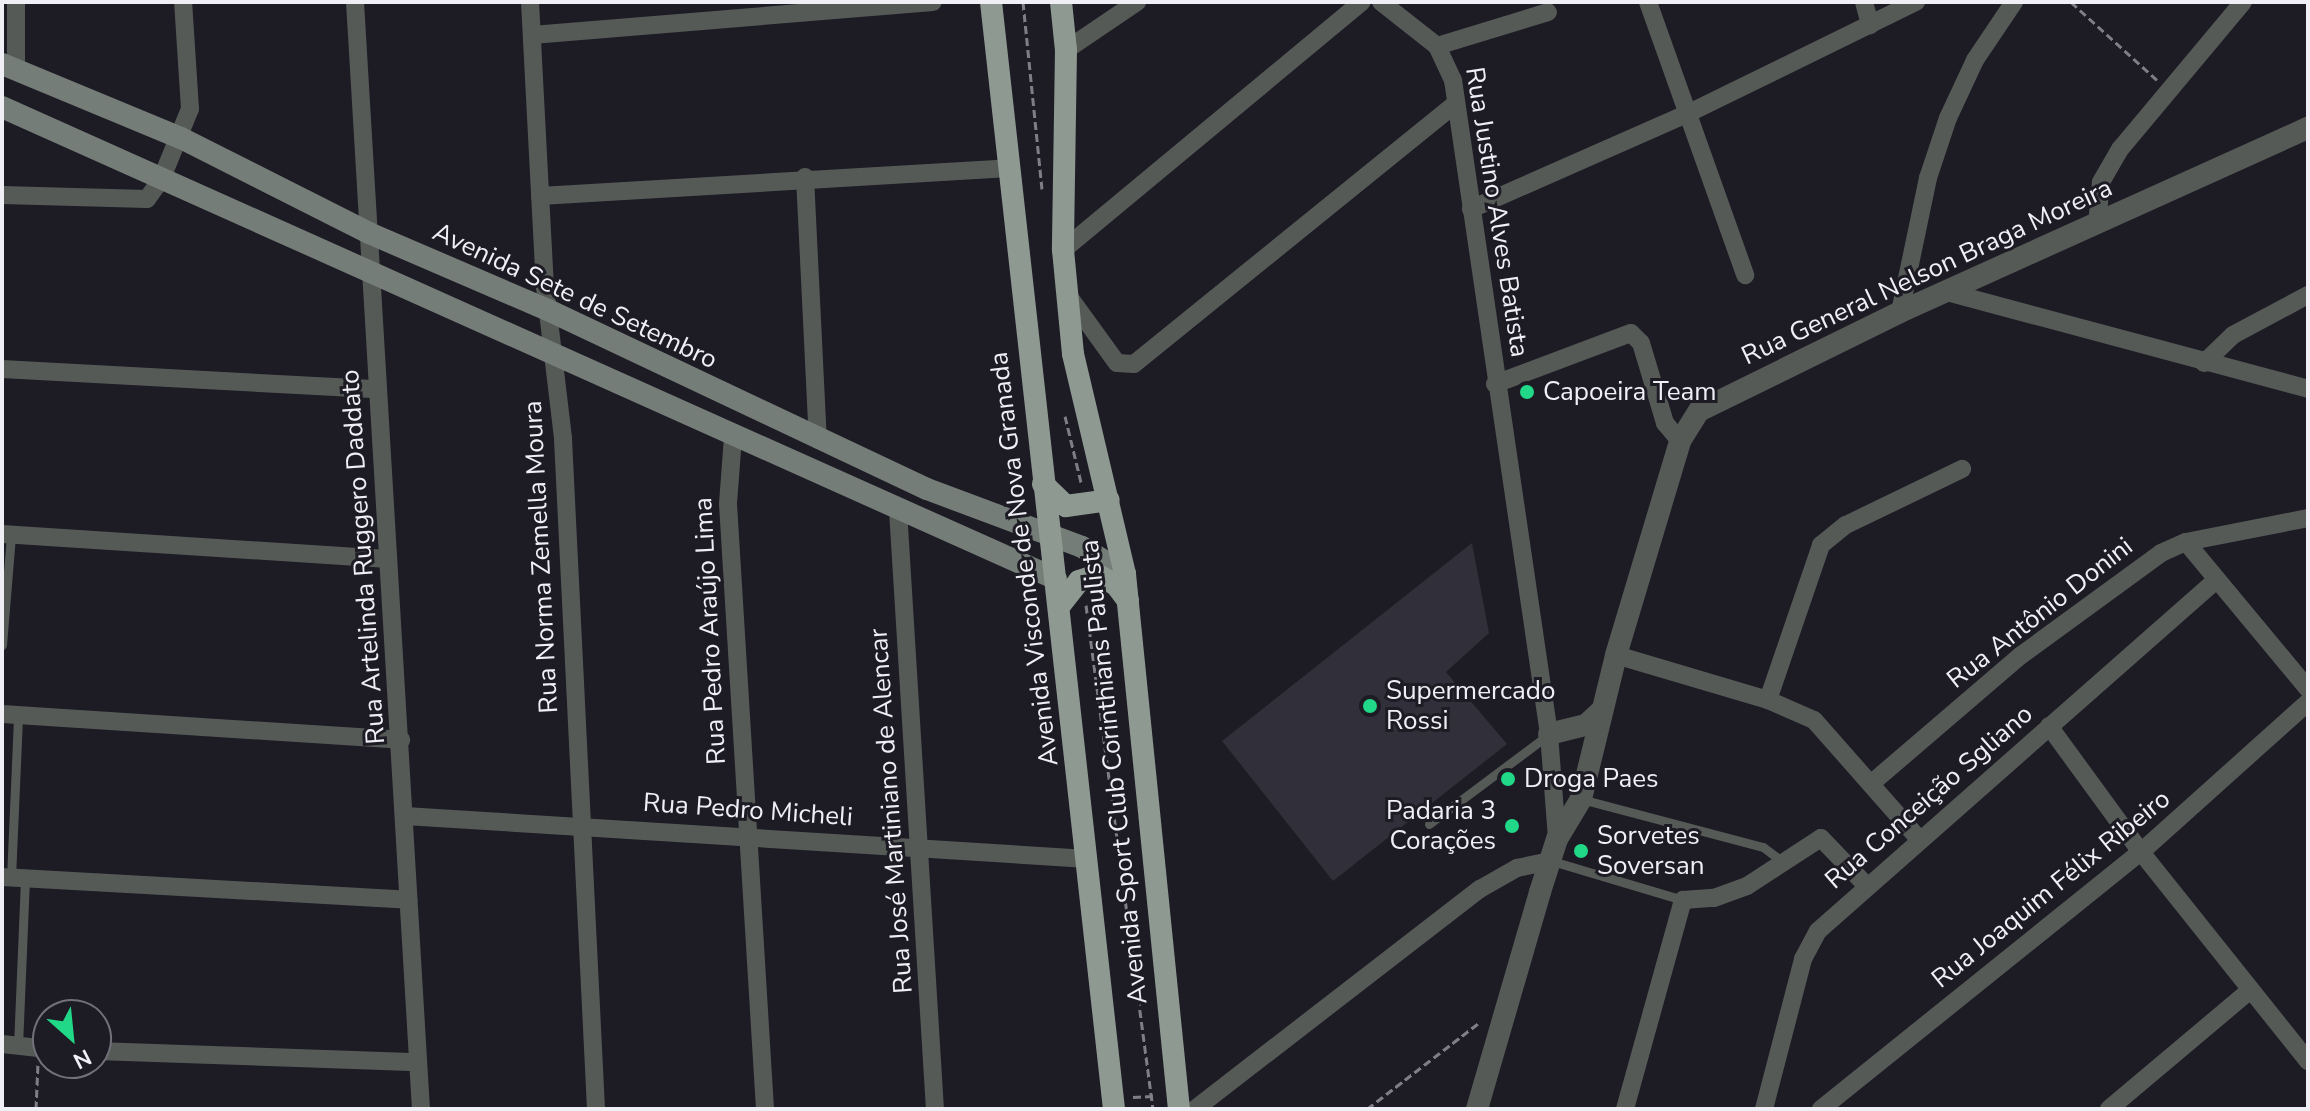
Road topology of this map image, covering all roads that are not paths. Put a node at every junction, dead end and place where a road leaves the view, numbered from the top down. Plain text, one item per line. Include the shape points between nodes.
1 (16, 2) edge
2 (183, 2) edge
3 (355, 2) edge
4 (530, 2) edge
5 (933, 2) edge
6 (991, 2) edge
7 (1061, 2) edge
8 (1137, 2) edge
9 (1362, 2) edge
10 (1381, 2) edge
11 (1648, 2) edge
12 (1864, 2) edge
13 (1916, 2) edge
14 (2014, 2) edge
15 (2243, 2) edge
16 (1548, 12) dead end
17 (1870, 25) junction
18 (532, 35) junction
19 (1437, 46) junction
20 (1066, 50) junction
21 (9, 67) edge
22 (1454, 105) junction
23 (2, 107) edge
24 (1689, 113) junction
25 (2308, 128) edge
26 (181, 138) junction
27 (1009, 168) junction
28 (805, 177) junction
29 (161, 180) junction
30 (2, 195) edge
31 (540, 196) junction
32 (1471, 209) junction
33 (2097, 224) junction
34 (369, 233) junction
35 (1063, 250) junction
36 (1745, 275) dead end
37 (374, 276) junction
38 (1947, 292) junction
39 (1067, 294) junction
40 (2308, 295) edge
41 (548, 310) junction
42 (1900, 312) junction
43 (554, 356) junction
44 (2204, 363) junction
45 (2, 369) edge
46 (1495, 384) junction
47 (377, 389) junction
48 (2308, 389) edge
49 (733, 437) junction
50 (818, 440) junction
51 (1680, 441) junction
52 (1962, 469) dead end
53 (1043, 484) junction
54 (1109, 500) junction
55 (898, 510) junction
56 (2308, 518) edge
57 (6, 534) edge
58 (1050, 536) junction
59 (2186, 542) junction
60 (388, 559) junction
61 (1125, 574) junction
62 (1056, 579) junction
63 (2215, 581) junction
64 (1128, 602) junction
65 (1061, 604) junction
66 (2, 645) edge
67 (1616, 655) junction
68 (2308, 689) edge
69 (1768, 700) junction
70 (2308, 702) edge
71 (1602, 710) junction
72 (10, 715) edge
73 (2049, 726) junction
74 (1549, 734) junction
75 (401, 740) junction
76 (1873, 782) junction
77 (1581, 799) junction
78 (405, 816) junction
79 (1429, 824) dead end
80 (581, 825) junction
81 (747, 837) junction
82 (1919, 839) junction
83 (919, 845) junction
84 (1554, 850) junction
85 (2141, 852) junction
86 (1088, 859) junction
87 (1783, 862) junction
88 (13, 877) edge
89 (1865, 884) junction
90 (408, 900) junction
91 (1683, 900) junction
92 (2249, 991) junction
93 (10, 1045) edge
94 (32, 1048) edge
95 (112, 1052) edge
96 (2308, 1061) edge
97 (418, 1062) junction
98 (1178, 1102) edge
99 (1113, 1104) edge
100 (421, 1109) edge
101 (596, 1109) edge
102 (765, 1109) edge
103 (935, 1109) edge
104 (1195, 1109) edge
105 (1477, 1109) edge
106 (1625, 1109) edge
107 (1764, 1109) edge
108 (1821, 1109) edge
109 (2109, 1109) edge

1 - 21 street
2 - 26 street via 191,95
3 - 34 street, Rua Artelinda Ruggero Daddato
4 - 18 street, Rua Norma Zemella Moura
5 - 18 street
6 - 27 main road, Avenida Visconde de Nova Granada
7 - 20 main road, Avenida Sport Club Corinthians Paulista
8 - 20 street
9 - 35 street
10 - 19 street, Rua Justino Alves Batista
11 - 24 street
12 - 17 street
13 - 17 street
14 - 42 street via 1975,60 1948,118 1928,178
15 - 33 street via 2109,166 2099,192
16 - 19 street
17 - 24 street
18 - 31 street, Rua Norma Zemella Moura
19 - 22 street, Rua Justino Alves Batista via 1453,80
20 - 35 main road, Avenida Sport Club Corinthians Paulista
21 - 26 main road, Avenida Sete de Setembro
22 - 32 street, Rua Justino Alves Batista
22 - 39 street via 1134,364 1117,363
23 - 29 main road
24 - 32 street
24 - 36 street
25 - 33 street, Rua General Nelson Braga Moreira
26 - 29 street
26 - 34 main road, Avenida Sete de Setembro
27 - 28 street
27 - 53 main road, Avenida Visconde de Nova Granada
28 - 31 street
28 - 50 street
29 - 30 street via 140,202
29 - 37 main road
31 - 41 street, Rua Norma Zemella Moura
32 - 46 street, Rua Justino Alves Batista
33 - 38 street, Rua General Nelson Braga Moreira
34 - 37 street, Rua Artelinda Ruggero Daddato
34 - 41 main road, Avenida Sete de Setembro
35 - 39 main road, Avenida Sport Club Corinthians Paulista
37 - 43 main road
37 - 47 street, Rua Artelinda Ruggero Daddato
38 - 42 street, Rua General Nelson Braga Moreira
38 - 44 street
39 - 54 main road, Avenida Sport Club Corinthians Paulista via 1073,354
40 - 44 street via 2233,335
41 - 43 street, Rua Norma Zemella Moura
41 - 50 main road, Avenida Sete de Setembro
42 - 51 street, Rua General Nelson Braga Moreira via 1699,411
43 - 49 main road
43 - 80 street, Rua Norma Zemella Moura
44 - 48 street
45 - 47 street
46 - 51 street via 1631,333 1641,343 1665,423
46 - 74 street, Rua Justino Alves Batista
47 - 60 street, Rua Artelinda Ruggero Daddato
49 - 55 main road
49 - 81 street, Rua Pedro Araújo Lima via 728,504
50 - 58 main road, Avenida Sete de Setembro
51 - 67 street, Rua General Nelson Braga Moreira
52 - 69 street via 1846,525 1821,545
53 - 54 main road via 1066,506
53 - 58 main road, Avenida Visconde de Nova Granada
54 - 61 main road, Avenida Sport Club Corinthians Paulista
55 - 62 main road
55 - 83 street, Rua José Martiniano de Alencar
56 - 59 street, Rua Antônio Donini
57 - 60 street
57 - 66 lane
58 - 61 main road, Avenida Sete de Setembro via 1104,557
58 - 62 main road, Avenida Visconde de Nova Granada
59 - 63 street
59 - 76 street, Rua Antônio Donini via 2094,598
60 - 75 street, Rua Artelinda Ruggero Daddato
61 - 64 main road, Avenida Sport Club Corinthians Paulista
62 - 65 main road, Avenida Visconde de Nova Granada
63 - 68 street
63 - 73 street, Rua Conceição Sgliano
64 - 65 main road via 1116,585 1098,575 1079,581
64 - 98 main road, Avenida Sport Club Corinthians Paulista
65 - 86 main road, Avenida Visconde de Nova Granada
67 - 69 street
67 - 71 street, Rua General Nelson Braga Moreira
69 - 76 street via 1814,720
70 - 85 street, Rua Joaquim Félix Ribeiro
71 - 74 street via 1586,725
71 - 77 street, Rua General Nelson Braga Moreira
72 - 75 street
72 - 88 lane
73 - 82 street, Rua Conceição Sgliano
73 - 85 street
74 - 79 lane
74 - 84 street, Rua Justino Alves Batista
75 - 78 street, Rua Artelinda Ruggero Daddato
76 - 82 street
77 - 84 street, Rua General Nelson Braga Moreira
77 - 87 lane via 1763,847
78 - 80 street, Rua Pedro Micheli
78 - 90 street, Rua Artelinda Ruggero Daddato
80 - 81 street, Rua Pedro Micheli
80 - 101 street, Rua Norma Zemella Moura
81 - 83 street, Rua Pedro Micheli
81 - 102 street, Rua Pedro Araújo Lima
82 - 89 street, Rua Conceição Sgliano
83 - 86 street, Rua Pedro Micheli
83 - 103 street, Rua José Martiniano de Alencar
84 - 91 lane
84 - 104 street via 1480,889
84 - 105 street, Rua Justino Alves Batista
85 - 92 street
85 - 108 street, Rua Joaquim Félix Ribeiro
86 - 99 main road, Avenida Visconde de Nova Granada
87 - 89 street via 1821,838
87 - 91 street via 1731,893
88 - 90 street
88 - 93 lane
89 - 107 street, Rua Conceição Sgliano via 1810,943
90 - 97 street, Rua Artelinda Ruggero Daddato
91 - 106 street
92 - 96 street
92 - 109 street
93 - 94 street
95 - 97 street
97 - 100 street, Rua Artelinda Ruggero Daddato

